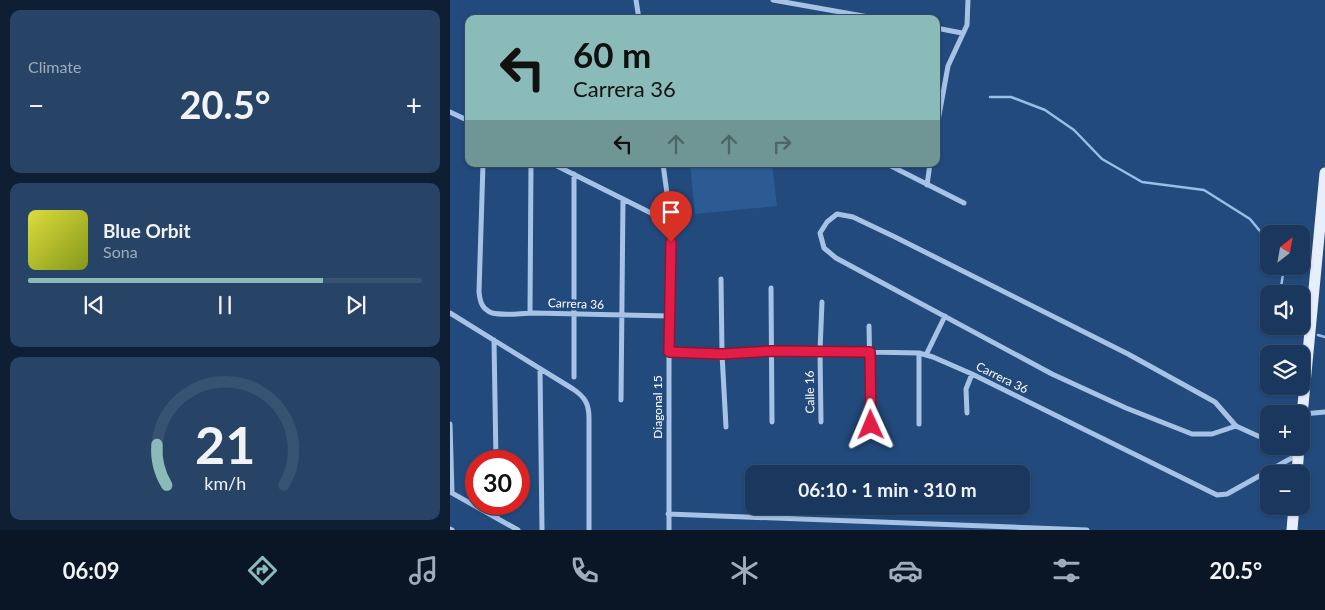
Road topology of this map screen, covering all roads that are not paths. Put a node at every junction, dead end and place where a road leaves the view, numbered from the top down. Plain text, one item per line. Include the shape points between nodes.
1 (636, 0) edge
2 (773, 0) edge
3 (968, 0) edge
4 (638, 15) edge
5 (857, 15) edge
6 (940, 29) edge
7 (962, 33) junction
8 (940, 90) edge
9 (944, 91) junction
10 (450, 112) edge
11 (940, 112) edge
12 (465, 119) edge
13 (483, 167) edge
14 (530, 167) edge
15 (559, 167) edge
16 (663, 167) edge
17 (893, 167) edge
18 (930, 167) edge
19 (1325, 173) edge
20 (574, 174) junction
21 (927, 185) junction
22 (622, 199) junction
23 (964, 203) dead end
24 (671, 224) junction
25 (721, 279) dead end
26 (771, 288) dead end
27 (822, 302) dead end
28 (450, 313) edge
29 (530, 313) junction
30 (574, 314) junction
31 (622, 315) junction
32 (669, 316) junction
33 (945, 316) junction
34 (869, 326) dead end
35 (494, 340) junction
36 (771, 351) junction
37 (820, 351) junction
38 (669, 352) junction
39 (870, 352) junction
40 (919, 353) junction
41 (722, 354) junction
42 (926, 355) junction
43 (540, 369) junction
44 (972, 374) junction
45 (574, 376) dead end
46 (621, 400) dead end
47 (1303, 405) edge
48 (1325, 412) edge
49 (966, 413) dead end
50 (1310, 417) edge
51 (772, 422) dead end
52 (821, 422) dead end
53 (450, 424) edge
54 (919, 424) dead end
55 (871, 425) dead end
56 (1236, 426) junction
57 (726, 427) dead end
58 (1260, 437) edge
59 (496, 450) edge
60 (1291, 455) edge
61 (451, 493) edge
62 (668, 514) junction
63 (1293, 515) edge
64 (497, 518) joint
65 (518, 530) edge
66 (542, 530) edge
67 (589, 530) edge
68 (669, 530) edge
69 (1087, 530) edge
70 (1292, 530) edge

1 - 4 street
2 - 5 street
3 - 7 street via 967,24
6 - 7 street
7 - 9 street via 948,66
8 - 9 street
9 - 11 street
10 - 12 street
13 - 29 street, Carrera 36 via 480,301 483,308 499,314
14 - 29 street
15 - 20 street
16 - 24 street, Diagonal 15
17 - 21 street
18 - 21 street
19 - 47 main road
20 - 22 street
20 - 30 street
21 - 23 street
22 - 24 street
22 - 31 street
24 - 32 street, Diagonal 15
25 - 41 street
26 - 36 street
27 - 37 street, Calle 16
28 - 35 street
29 - 30 street, Carrera 36
30 - 31 street, Carrera 36
30 - 45 street
31 - 32 street, Carrera 36
31 - 46 street
32 - 38 street, Diagonal 15
33 - 42 street
33 - 56 street via 1052,374 1192,434 1212,434
33 - 56 street via 836,258 824,248 820,233 826,222 838,214 853,217 895,237 1128,354 1215,402
34 - 39 street
35 - 43 street
35 - 59 street
36 - 37 street, Carrera 36
36 - 41 street, Carrera 36
36 - 51 street
37 - 39 street, Carrera 36
37 - 52 street, Calle 16
38 - 41 street, Carrera 36
38 - 62 street, Diagonal 15
39 - 40 street, Carrera 36
39 - 55 street
40 - 42 street, Carrera 36
40 - 54 street
41 - 57 street
42 - 44 street, Carrera 36
43 - 66 street
43 - 67 street via 581,394 586,401 589,418
44 - 49 street via 966,389
44 - 60 street, Carrera 36 via 1217,495 1228,494
48 - 50 street
53 - 61 street
56 - 58 street
61 - 64 street
62 - 68 street, Diagonal 15
62 - 69 street
63 - 70 main road
64 - 65 street

